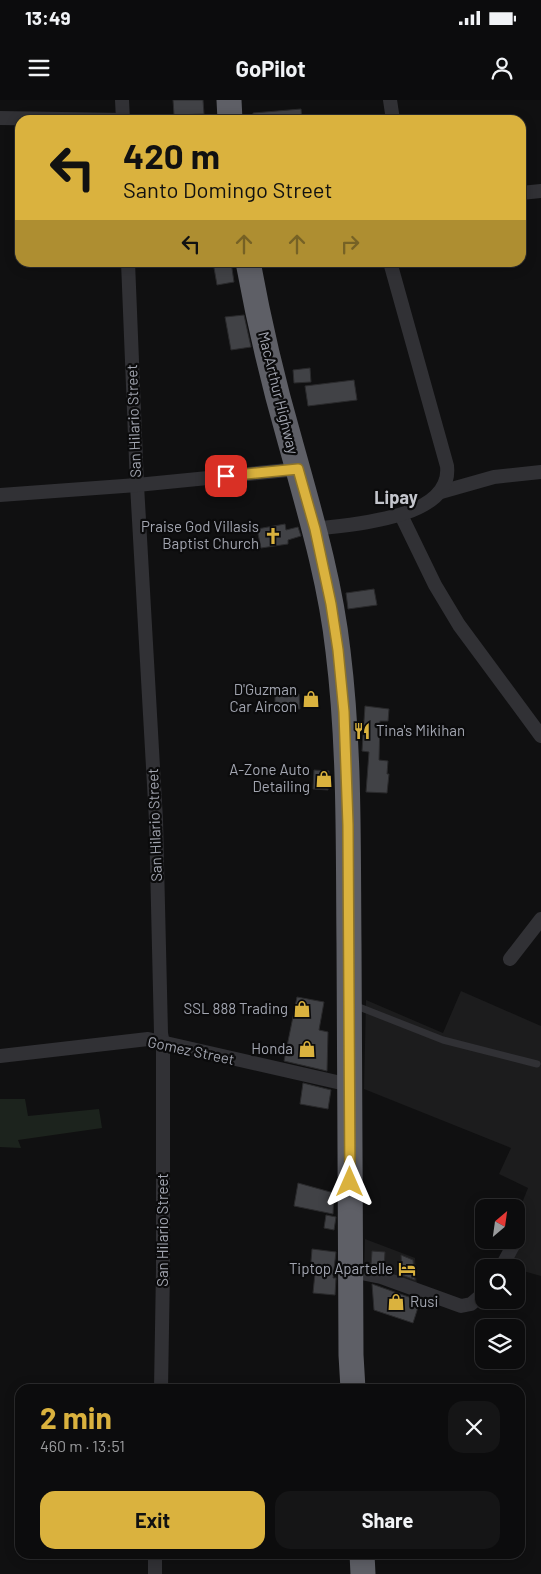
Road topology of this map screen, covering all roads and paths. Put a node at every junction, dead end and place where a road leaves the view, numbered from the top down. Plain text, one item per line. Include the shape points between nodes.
1 (122, 100) edge
2 (229, 100) edge
3 (390, 100) edge
4 (123, 115) edge
5 (230, 115) edge
6 (392, 115) edge
7 (0, 118) edge
8 (15, 118) edge
9 (541, 191) edge
10 (526, 192) edge
11 (128, 267) edge
12 (249, 267) edge
13 (391, 267) edge
14 (298, 469) junction
15 (541, 472) edge
16 (137, 485) junction
17 (440, 492) junction
18 (0, 494) edge
19 (402, 515) junction
20 (315, 529) junction
21 (541, 736) edge
22 (541, 919) edge
23 (510, 959) dead end
24 (350, 1003) junction
25 (163, 1044) junction
26 (0, 1056) edge
27 (537, 1064) dead end
28 (350, 1086) junction
29 (350, 1271) junction
30 (475, 1301) edge
31 (161, 1384) edge
32 (353, 1384) edge
33 (155, 1559) edge
34 (362, 1559) edge
35 (155, 1574) edge
36 (363, 1574) edge

1 - 4 street
2 - 5 highway
3 - 6 street
7 - 8 street
9 - 10 street
11 - 16 street, San Hilario Street
12 - 14 highway, MacArthur Highway via 270,366
13 - 17 street via 447,466 448,475
14 - 16 street
14 - 20 highway, MacArthur Highway
15 - 17 street via 494,476
16 - 18 street
16 - 25 street, San Hilario Street via 156,820
17 - 19 street
19 - 20 street
19 - 21 street via 435,585 460,625
20 - 24 highway, MacArthur Highway via 331,604 344,712
22 - 23 street
24 - 27 lane via 443,1040
24 - 28 highway, MacArthur Highway
25 - 26 street, Gomez Street via 148,1039
25 - 28 street, Gomez Street
25 - 31 street, San Hilario Street
28 - 29 highway, MacArthur Highway
29 - 30 street via 381,1277 461,1306
29 - 32 highway, MacArthur Highway
33 - 35 street
34 - 36 highway

